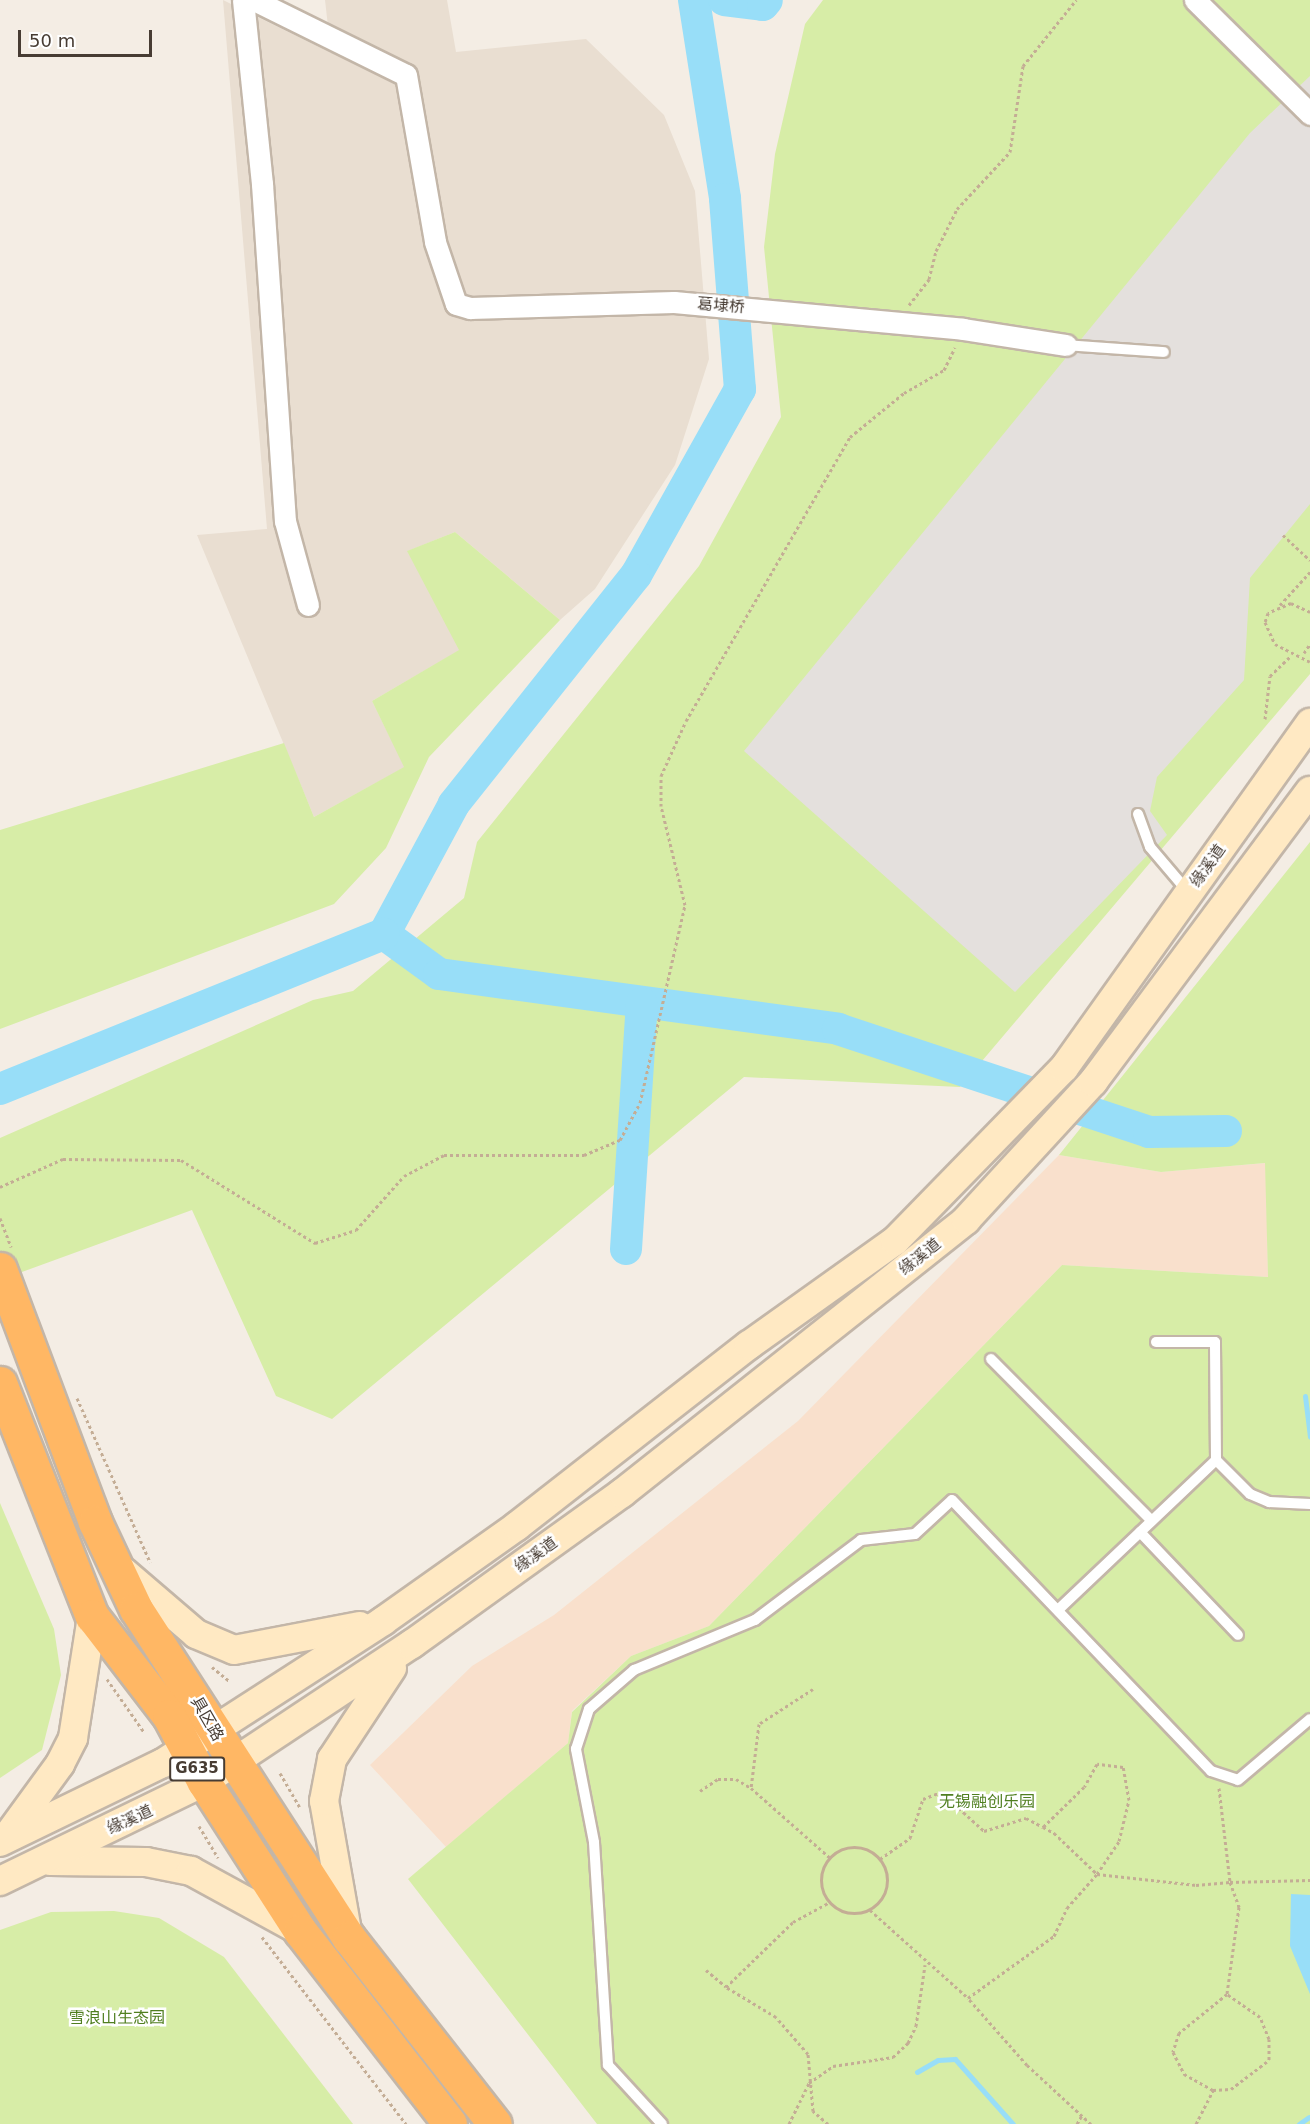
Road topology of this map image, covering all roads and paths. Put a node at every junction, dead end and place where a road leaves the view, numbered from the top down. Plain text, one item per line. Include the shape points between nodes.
1 (243, 0) edge
2 (254, 0) edge
3 (1076, 0) edge
4 (1195, 0) edge
5 (1310, 114) edge
6 (894, 322) junction
7 (963, 329) junction
8 (1066, 345) joint
9 (1164, 352) dead end
10 (1283, 535) dead end
11 (1310, 560) edge
12 (1310, 572) edge
13 (308, 605) dead end
14 (1279, 606) junction
15 (1310, 612) edge
16 (1310, 644) edge
17 (1304, 653) dead end
18 (1291, 655) junction
19 (1310, 662) edge
20 (1265, 719) dead end
21 (1310, 723) edge
22 (1310, 791) edge
23 (1138, 814) dead end
24 (1189, 893) junction
25 (0, 1187) edge
26 (0, 1218) edge
27 (6, 1260) edge
28 (1156, 1342) dead end
29 (991, 1359) dead end
30 (0, 1383) edge
31 (71, 1389) dead end
32 (1216, 1460) junction
33 (1310, 1504) edge
34 (1152, 1521) junction
35 (1140, 1532) junction
36 (113, 1560) junction
37 (153, 1571) dead end
38 (1059, 1609) junction
39 (92, 1616) junction
40 (383, 1621) junction
41 (1238, 1635) dead end
42 (412, 1644) junction
43 (204, 1661) dead end
44 (230, 1681) dead end
45 (813, 1689) dead end
46 (1310, 1719) edge
47 (213, 1730) junction
48 (186, 1749) junction
49 (234, 1764) junction
50 (1223, 1775) junction
51 (204, 1782) junction
52 (751, 1788) junction
53 (700, 1791) dead end
54 (200, 1826) dead end
55 (1042, 1827) junction
56 (2, 1841) edge
57 (830, 1858) junction
58 (880, 1859) junction
59 (42, 1861) junction
60 (220, 1861) dead end
61 (1097, 1874) junction
62 (1310, 1880) edge
63 (0, 1881) edge
64 (1230, 1882) junction
65 (830, 1902) junction
66 (870, 1910) junction
67 (300, 1931) junction
68 (259, 1932) dead end
69 (349, 1938) junction
70 (925, 1965) junction
71 (706, 1971) dead end
72 (726, 1987) junction
73 (1227, 1994) junction
74 (968, 1998) junction
75 (809, 2083) junction
76 (1213, 2090) junction
77 (1082, 2115) junction
78 (406, 2124) edge
79 (450, 2124) edge
80 (495, 2124) edge
81 (662, 2124) edge
82 (789, 2124) edge
83 (828, 2124) edge
84 (1077, 2124) edge
85 (1091, 2124) edge
86 (1196, 2124) edge

1 - 13 street via 262,184 285,521
2 - 6 street, 葛埭桥 via 406,75 435,242 456,304 470,308 674,302
3 - 6 path via 1023,66 1010,152 957,209 936,251 929,279
4 - 5 street
6 - 7 street, 葛埭桥
7 - 8 street, 葛埭桥
7 - 25 path via 944,370 904,393 850,437 686,721 661,776 661,806 686,905 668,965 640,1103 620,1140 584,1155 444,1155 404,1176 356,1230 315,1243 181,1160 63,1159
8 - 9 lane
10 - 11 path
12 - 14 path
14 - 15 path via 1290,603
14 - 18 path via 1265,622 1267,635
16 - 17 path
18 - 19 path
18 - 20 path via 1270,676
21 - 24 main road, 缘溪道
22 - 42 main road, 缘溪道 via 1093,1082 966,1220 694,1437
23 - 24 lane via 1150,847
24 - 40 main road, 缘溪道 via 1064,1068 895,1241 749,1345 517,1526
26 - 27 path
27 - 36 highway, 具区路 / G635 via 95,1522
28 - 32 lane via 1215,1342
29 - 34 lane
30 - 39 highway, 具区路 / G635
31 - 37 path
32 - 33 lane via 1250,1494 1269,1502
32 - 34 lane
34 - 35 lane
35 - 38 lane
35 - 41 lane
36 - 40 main road via 171,1616 234,1650
36 - 47 highway, 具区路 / G635 via 136,1609
38 - 50 lane via 1211,1771
38 - 81 lane via 952,1500 915,1534 861,1540 755,1620 634,1670 589,1709 576,1749 594,1842 602,2035 608,2065
39 - 48 highway, 具区路 / G635 via 169,1716
39 - 56 main road via 73,1738 54,1773
40 - 47 main road, 缘溪道
42 - 49 main road, 缘溪道
42 - 69 main road via 370,1696 332,1760 326,1823
43 - 44 path
45 - 52 path via 759,1724
46 - 50 lane via 1238,1780
47 - 48 main road, 缘溪道
47 - 49 highway, 具区路 / G635
48 - 51 highway, 具区路 / G635
48 - 56 main road, 缘溪道
49 - 51 main road, 缘溪道
49 - 69 highway, 具区路 / G635
50 - 64 path via 1216,1795
51 - 59 main road, 缘溪道
51 - 67 highway, 具区路 / G635
52 - 53 path via 736,1779 718,1779
52 - 57 path
54 - 60 path
55 - 58 path via 1026,1818 984,1831 941,1792 923,1799 910,1838
55 - 61 path
55 - 61 path via 1084,1787 1097,1764 1123,1767 1129,1800 1119,1842
57 - 58 path via 856,1846
57 - 65 path via 821,1883
58 - 66 path via 888,1884
59 - 63 main road, 缘溪道
59 - 67 main road via 146,1862 191,1871
61 - 64 path via 1196,1885
61 - 74 path via 1068,1908 1054,1936
62 - 64 path
64 - 73 path via 1239,1907
65 - 66 path via 849,1913
65 - 72 path via 793,1922
66 - 70 path
67 - 79 highway, 具区路 / G635
68 - 78 path
69 - 80 highway, 具区路 / G635
70 - 74 path via 953,1981
70 - 75 path via 916,2026 908,2043 893,2057 833,2066
71 - 72 path
72 - 75 path via 776,2017 808,2054
73 - 76 path via 1179,2033 1173,2052 1184,2074
73 - 76 path via 1260,2017 1269,2039 1269,2060 1231,2089
74 - 77 path via 1027,2065
75 - 82 path
75 - 83 path via 813,2111
76 - 86 path
77 - 84 path
77 - 85 path

